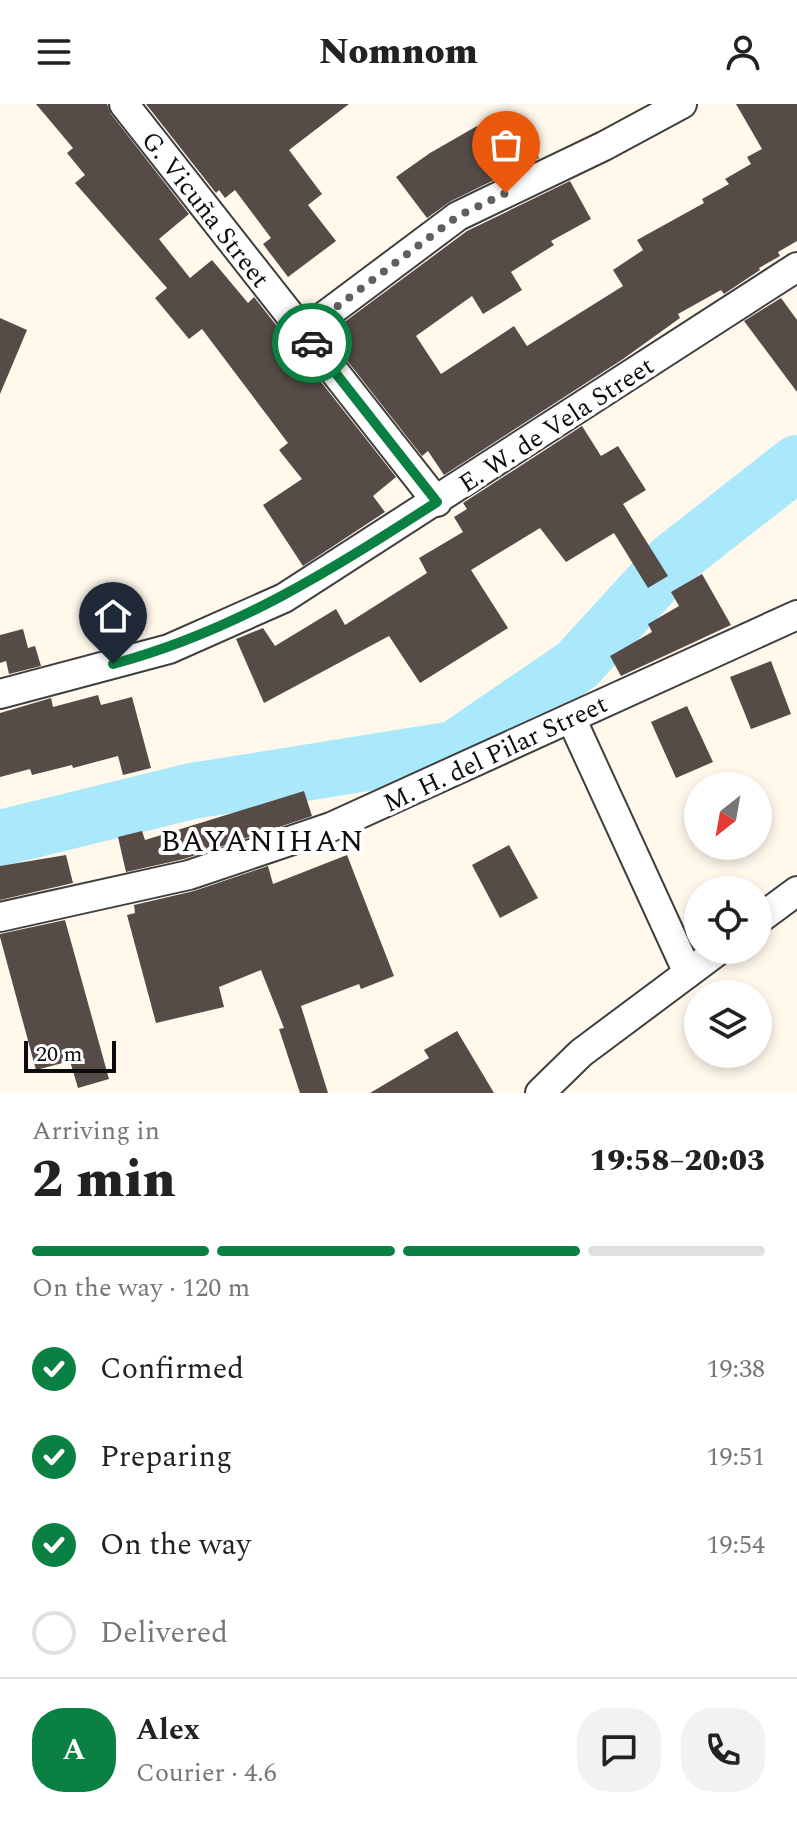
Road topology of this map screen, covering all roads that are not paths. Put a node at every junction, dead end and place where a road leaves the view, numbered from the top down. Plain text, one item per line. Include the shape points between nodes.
1 (124, 104) edge
2 (682, 104) edge
3 (797, 267) edge
4 (303, 332) junction
5 (437, 502) junction
6 (797, 615) edge
7 (0, 694) edge
8 (571, 718) junction
9 (797, 891) edge
10 (772, 910) edge
11 (0, 917) edge
12 (700, 964) edge
13 (688, 973) junction
14 (540, 1093) edge

1 - 4 street, G. Vicuña Street
2 - 4 street via 458,216
3 - 5 street, E. W. de Vela Street
4 - 5 street, G. Vicuña Street
5 - 7 street, E. W. de Vela Street via 296,591 232,623 169,649
6 - 8 street, M. H. del Pilar Street
8 - 11 street, M. H. del Pilar Street via 391,803 264,852 189,875
8 - 13 street
9 - 10 street
12 - 13 street
13 - 14 street via 581,1053

